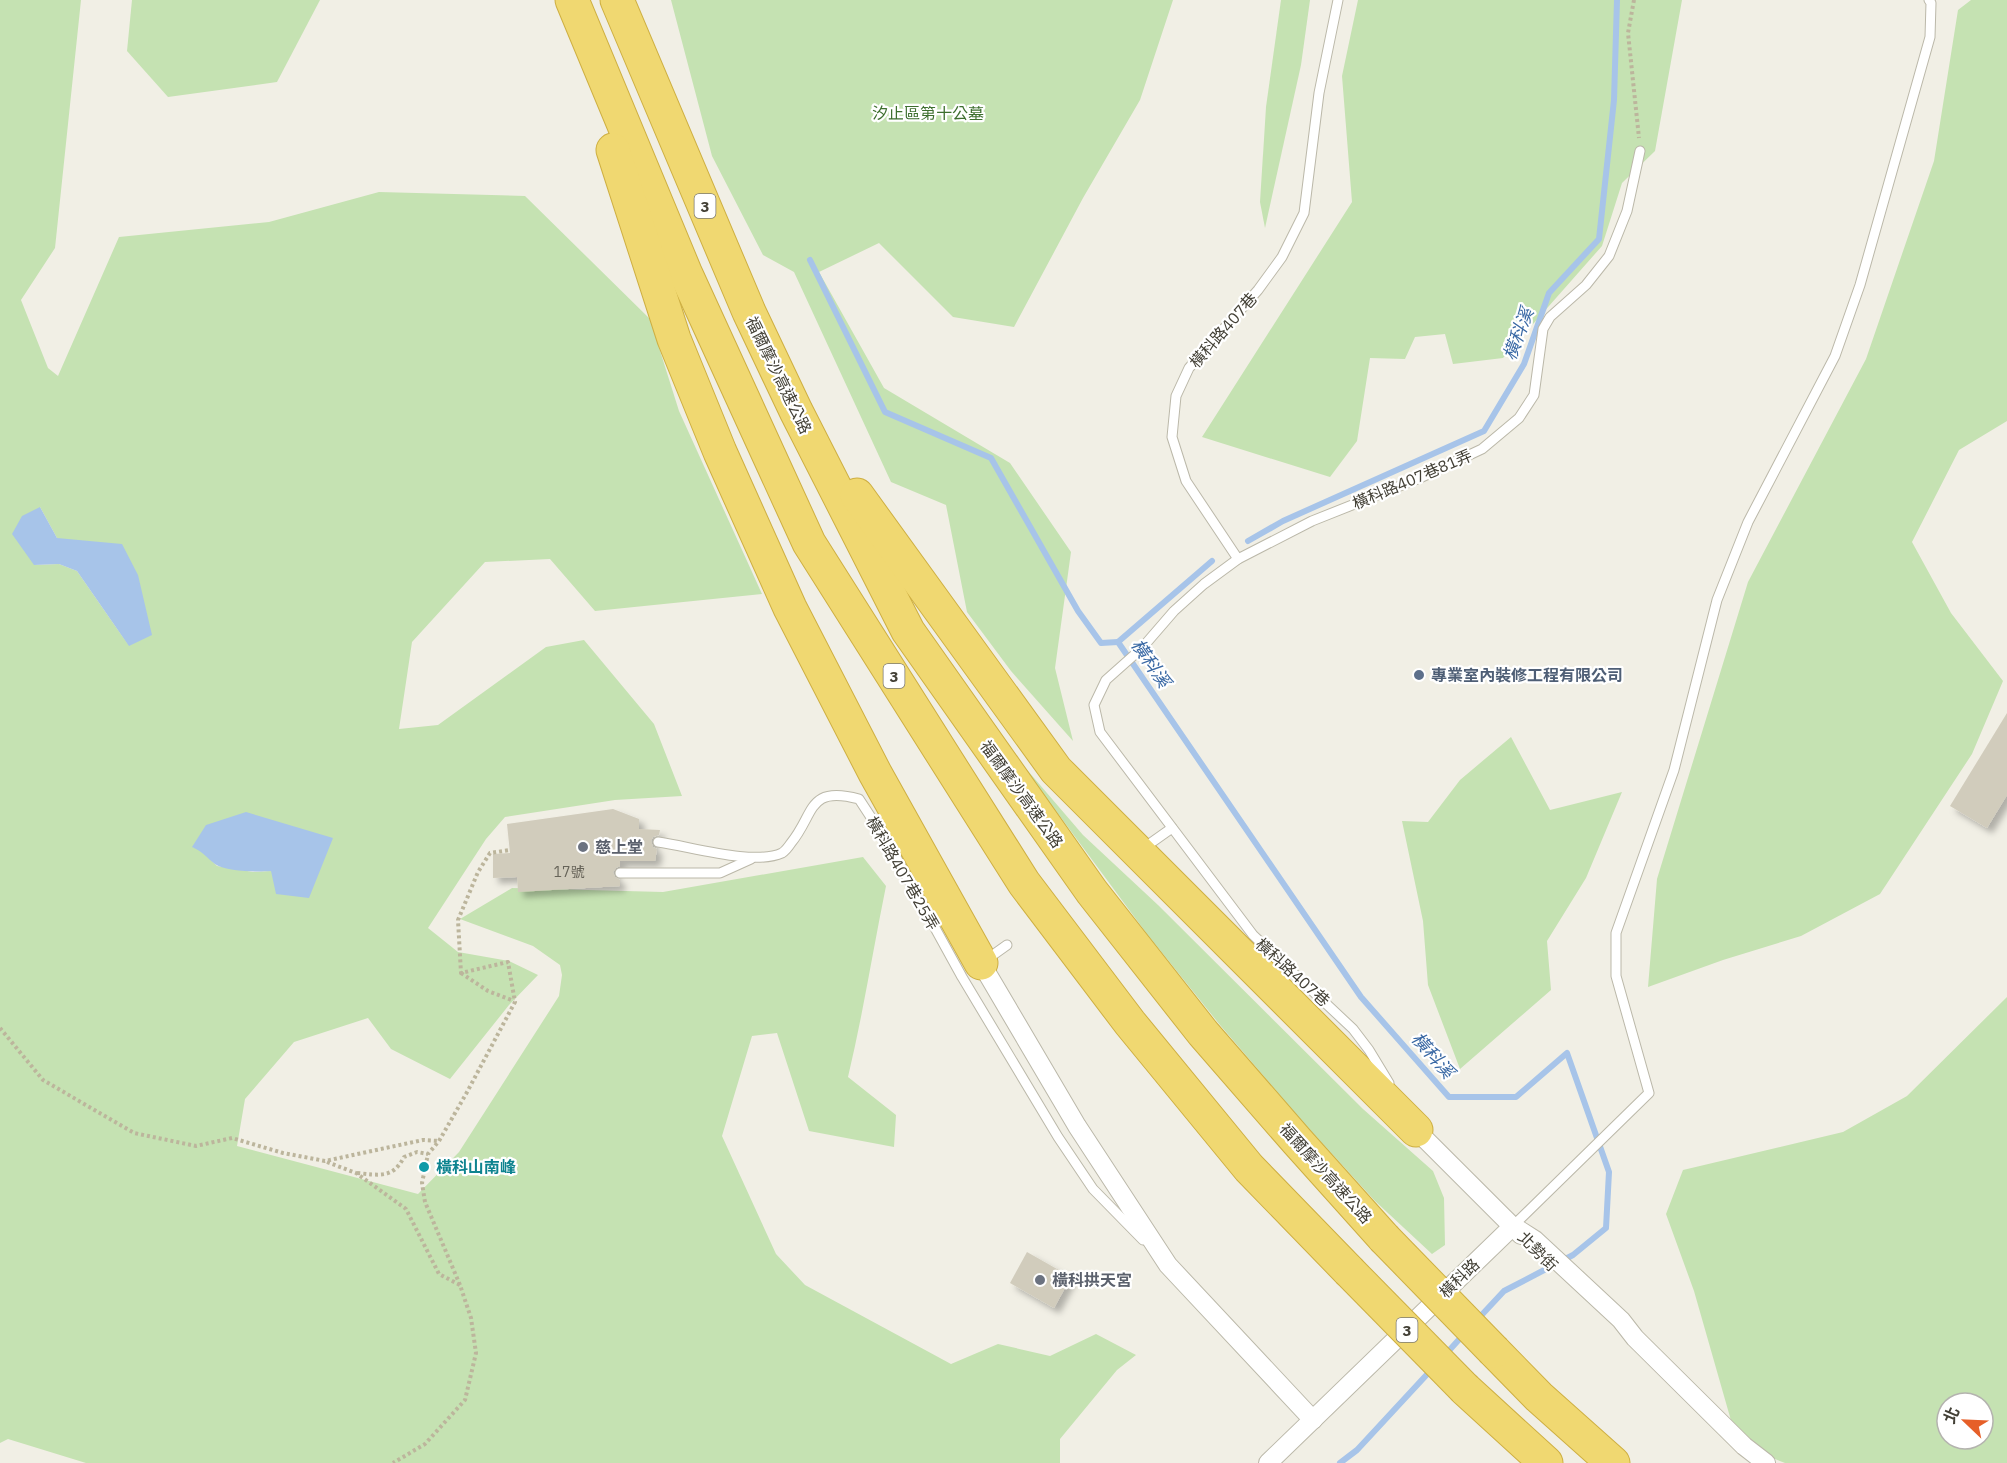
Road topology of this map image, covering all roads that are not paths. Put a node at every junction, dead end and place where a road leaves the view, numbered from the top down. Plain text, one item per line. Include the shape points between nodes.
1 (564, 0) edge
2 (572, 0) edge
3 (617, 0) edge
4 (1338, 0) edge
5 (1929, 0) edge
6 (1640, 151) road end
7 (796, 411) junction
8 (1238, 559) junction
9 (1094, 705) joint
10 (1172, 828) junction
11 (658, 842) dead end
12 (1148, 845) dead end
13 (753, 858) junction
14 (620, 873) dead end
15 (978, 965) junction
16 (1393, 1090) dead end
17 (1399, 1100) dead end
18 (1416, 1130) junction
19 (1513, 1226) junction
20 (1313, 1420) junction
21 (1268, 1463) edge
22 (1546, 1463) edge
23 (1613, 1463) edge
24 (1766, 1463) edge

1 - 15 highway via 674,339 720,452 795,619
2 - 22 highway, 3, bridge via 685,272 809,543 1024,883 1130,1023 1249,1168 1465,1389
3 - 7 highway, 福爾摩沙高速公路 / 3 via 749,312
4 - 8 lane, 橫科路407巷 via 1319,93 1304,213 1282,257 1190,368 1176,396 1172,436 1186,481
5 - 19 lane, 橫科路 via 1930,37 1860,285 1835,356 1748,522 1717,600 1674,770 1616,933 1616,976 1649,1093
6 - 8 lane, 橫科路407巷81弄 via 1628,211 1609,256 1543,329 1534,395 1519,417 1482,449 1312,521
7 - 18 highway via 1056,770
7 - 23 highway, 福爾摩沙高速公路 / 3, bridge via 908,631 1092,892 1203,1033 1384,1238 1539,1397
8 - 9 lane, 橫科路407巷81弄 via 1182,604 1106,680
9 - 10 lane, 橫科路407巷 via 1100,732
10 - 12 lane
10 - 16 lane, 橫科路407巷 via 1263,947 1353,1029
11 - 13 lane, 橫科路407巷25弄
13 - 14 lane via 720,873
13 - 15 lane, 橫科路407巷25弄 via 783,853 813,806 824,798 859,798
15 - 20 street via 1168,1265
17 - 18 lane
18 - 19 street
19 - 20 street, 橫科路
19 - 24 street, 北勢街
20 - 21 street, 橫科路

